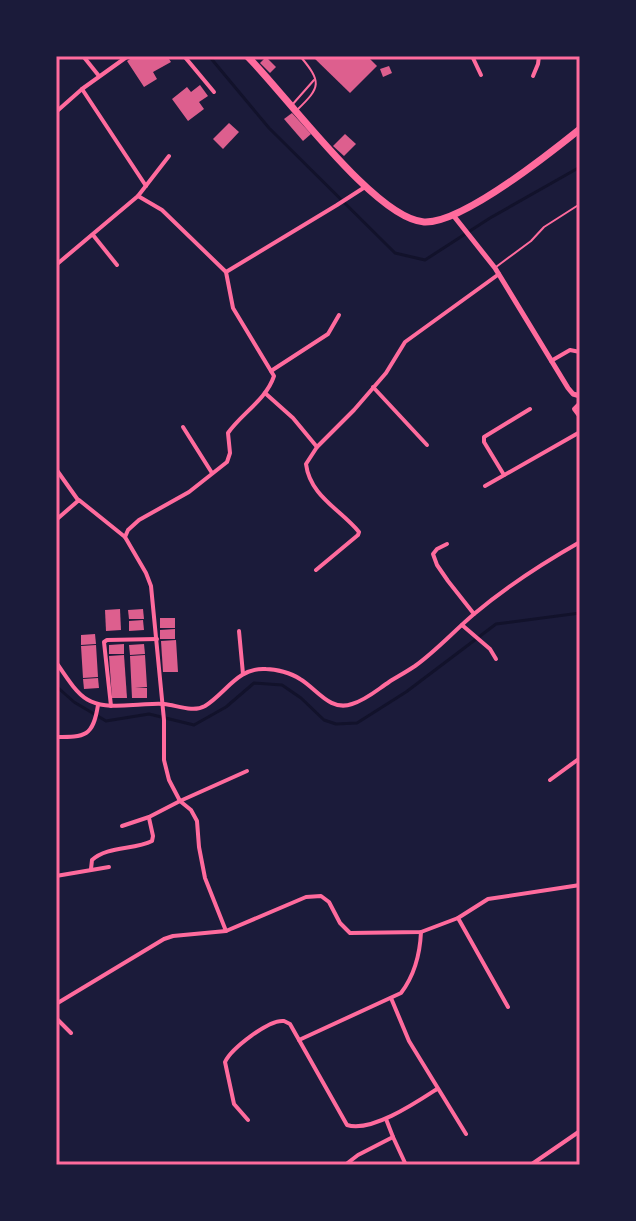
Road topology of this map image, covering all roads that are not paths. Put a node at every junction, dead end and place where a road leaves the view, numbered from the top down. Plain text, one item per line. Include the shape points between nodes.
1 (83, 56) edge
2 (128, 56) edge
3 (184, 56) edge
4 (247, 56) edge
5 (300, 56) edge
6 (472, 56) edge
7 (539, 56) edge
8 (481, 75) dead end
9 (100, 76) junction
10 (533, 76) dead end
11 (315, 79) junction
12 (82, 89) junction
13 (214, 92) dead end
14 (294, 108) junction
15 (56, 112) edge
16 (580, 129) edge
17 (169, 156) dead end
18 (146, 186) junction
19 (365, 187) junction
20 (138, 196) junction
21 (580, 204) edge
22 (453, 215) junction
23 (93, 235) junction
24 (56, 265) edge
25 (117, 265) dead end
26 (497, 271) junction
27 (226, 272) junction
28 (339, 315) dead end
29 (580, 352) edge
30 (551, 361) junction
31 (271, 371) junction
32 (373, 387) junction
33 (265, 393) junction
34 (580, 396) edge
35 (580, 403) edge
36 (530, 409) dead end
37 (580, 417) edge
38 (183, 427) dead end
39 (580, 432) edge
40 (427, 445) dead end
41 (317, 447) junction
42 (56, 469) edge
43 (212, 473) junction
44 (504, 475) junction
45 (485, 486) dead end
46 (79, 500) junction
47 (56, 520) edge
48 (125, 537) junction
49 (580, 542) edge
50 (447, 544) dead end
51 (316, 570) dead end
52 (474, 614) junction
53 (462, 625) junction
54 (239, 631) dead end
55 (157, 639) junction
56 (496, 659) dead end
57 (56, 662) edge
58 (243, 674) junction
59 (98, 705) junction
60 (162, 706) junction
61 (111, 707) junction
62 (56, 736) edge
63 (580, 758) edge
64 (247, 771) dead end
65 (550, 780) dead end
66 (180, 801) junction
67 (149, 817) junction
68 (122, 826) dead end
69 (109, 867) dead end
70 (91, 869) junction
71 (56, 876) edge
72 (580, 885) edge
73 (458, 918) junction
74 (226, 931) junction
75 (421, 932) junction
76 (391, 998) junction
77 (56, 1004) edge
78 (508, 1007) dead end
79 (56, 1018) edge
80 (71, 1033) dead end
81 (299, 1040) junction
82 (437, 1089) junction
83 (386, 1119) junction
84 (248, 1120) dead end
85 (580, 1131) edge
86 (466, 1134) dead end
87 (393, 1137) junction
88 (532, 1164) edge
89 (345, 1165) edge
90 (406, 1165) edge

1 - 9 street
2 - 9 street
3 - 13 street
4 - 14 main road
5 - 11 lane
6 - 8 street
7 - 10 street
9 - 12 street
11 - 14 lane
11 - 14 lane via 315,91
12 - 15 street
12 - 18 street
14 - 19 main road
16 - 22 main road via 496,191
17 - 18 street
18 - 20 street
19 - 22 main road via 415,220
19 - 27 street
20 - 23 street
20 - 27 street via 162,210
21 - 26 lane via 544,227
22 - 26 street
23 - 24 street
23 - 25 street
26 - 30 street
26 - 32 street via 405,342
27 - 31 street via 233,308
28 - 31 street via 328,334
29 - 30 street via 570,350
30 - 34 street via 568,388
31 - 33 street via 274,376
32 - 40 street
32 - 41 street
33 - 41 street
33 - 43 street via 230,429 227,462
35 - 37 street via 574,409
36 - 44 street via 484,437
38 - 43 street
39 - 44 street
41 - 51 street via 306,464 309,479 359,532
42 - 46 street
43 - 48 street via 139,520
44 - 45 street
46 - 47 street
46 - 48 street
48 - 55 street via 151,586
49 - 52 street
50 - 52 street via 434,551 437,565
52 - 53 street
53 - 56 street
53 - 58 street via 416,665 351,705 332,704 299,678 276,670
54 - 58 street
55 - 60 street
55 - 61 street via 104,642
57 - 59 street via 79,694
58 - 60 street via 205,706
59 - 61 street
59 - 62 street via 87,735
60 - 61 street
60 - 66 street via 164,760
63 - 65 street
64 - 66 street
66 - 67 street
66 - 74 street via 197,821 205,878
67 - 68 street
67 - 70 street via 152,841 99,854
69 - 70 street
70 - 71 street
72 - 73 street via 488,899
73 - 75 street
73 - 78 street
74 - 75 street via 306,897 321,896 350,933
74 - 77 street via 164,939
75 - 76 street via 409,983
76 - 81 street
76 - 82 street
79 - 80 street
81 - 83 street via 347,1125
81 - 84 street via 290,1024 281,1021 227,1057 234,1104
82 - 83 street
82 - 86 street
83 - 87 street
85 - 88 street
87 - 89 street
87 - 90 street

